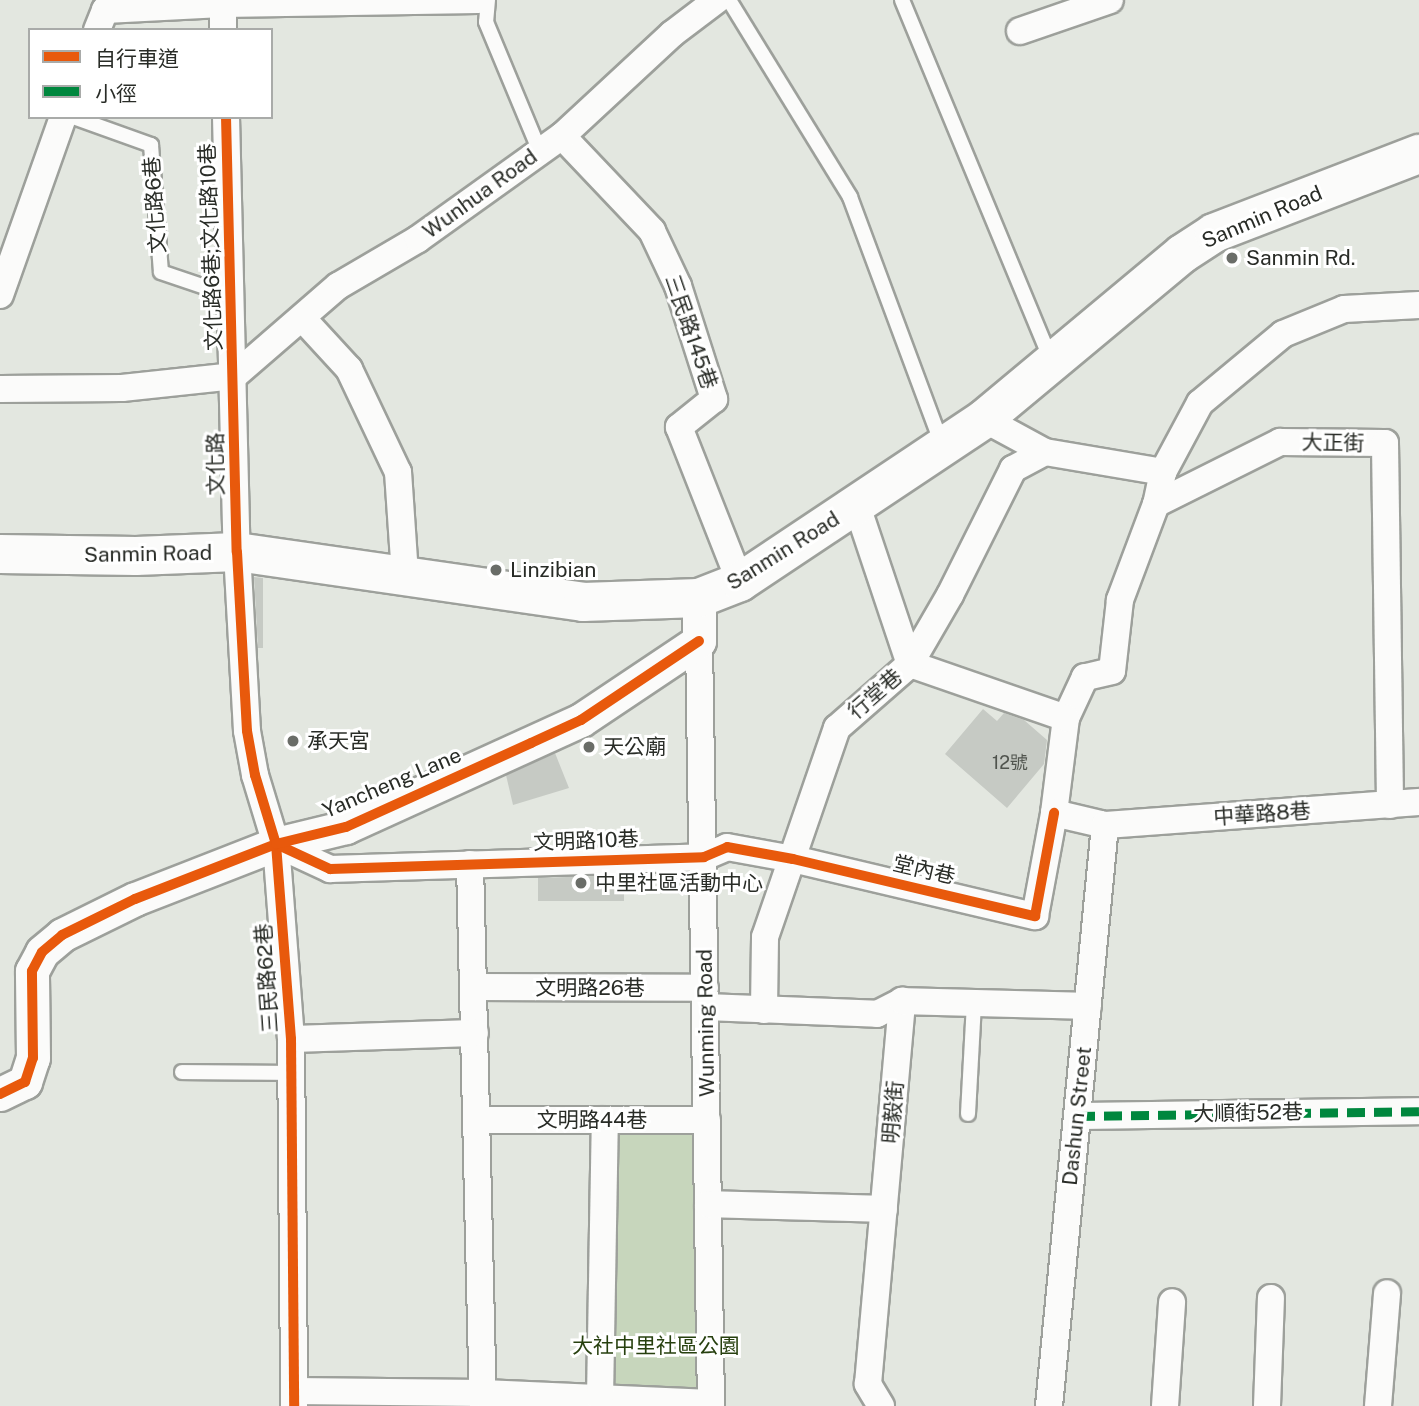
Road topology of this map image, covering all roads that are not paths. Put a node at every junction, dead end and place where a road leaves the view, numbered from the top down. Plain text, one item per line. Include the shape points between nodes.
1 (478, 0) edge
2 (488, 0) edge
3 (717, 0) edge
4 (729, 0) edge
5 (902, 0) edge
6 (1110, 0) edge
7 (222, 9) edge
8 (98, 28) edge
9 (1020, 31) dead end
10 (62, 119) edge
11 (79, 119) edge
12 (226, 119) edge
13 (562, 136) junction
14 (540, 152) junction
15 (1419, 154) edge
16 (0, 295) edge
17 (232, 296) junction
18 (1419, 305) edge
19 (303, 319) junction
20 (1053, 364) junction
21 (234, 376) junction
22 (0, 390) edge
23 (984, 419) junction
24 (943, 447) junction
25 (1045, 452) junction
26 (1163, 472) junction
27 (1156, 504) junction
28 (857, 506) junction
29 (237, 552) junction
30 (0, 554) edge
31 (405, 575) junction
32 (740, 582) junction
33 (699, 598) junction
34 (699, 641) junction
35 (910, 664) junction
36 (1066, 718) junction
37 (1419, 802) edge
38 (1390, 805) junction
39 (1054, 813) junction
40 (1105, 825) junction
41 (276, 844) junction
42 (704, 857) junction
43 (793, 859) junction
44 (470, 864) junction
45 (475, 988) junction
46 (706, 998) junction
47 (902, 1001) junction
48 (974, 1003) junction
49 (1088, 1006) junction
50 (764, 1010) junction
51 (475, 1033) junction
52 (291, 1039) junction
53 (182, 1072) dead end
54 (292, 1073) junction
55 (0, 1094) edge
56 (1419, 1111) edge
57 (968, 1114) dead end
58 (1077, 1116) junction
59 (477, 1120) junction
60 (605, 1120) junction
61 (707, 1120) junction
62 (708, 1205) junction
63 (884, 1209) junction
64 (1387, 1293) dead end
65 (1271, 1298) dead end
66 (1172, 1302) dead end
67 (294, 1398) edge
68 (600, 1398) junction
69 (483, 1399) edge
70 (711, 1404) edge
71 (880, 1405) edge
72 (1049, 1406) edge
73 (1165, 1406) edge
74 (1267, 1406) edge
75 (1378, 1406) edge

1 - 7 street
2 - 14 lane via 486,22
3 - 13 street, Wunhua Road via 672,34
4 - 24 lane via 850,197
5 - 20 lane
6 - 9 street
7 - 8 street via 105,10
10 - 16 street
11 - 17 lane, 文化路6巷 via 151,145 161,272
12 - 17 street, 文化路6巷;文化路10巷
13 - 14 street, Wunhua Road
13 - 32 street, 三民路145巷 via 652,231 678,286 714,399 679,427
14 - 19 street, Wunhua Road via 418,239 338,286
15 - 20 main road, Sanmin Road via 1214,233 1182,254
17 - 21 street, 文化路6巷;文化路10巷
18 - 26 street via 1344,309 1283,334 1199,403
19 - 21 street, Wunhua Road
19 - 31 street via 349,369 398,472
20 - 23 main road, Sanmin Road
21 - 22 street via 122,388
21 - 29 street, 文化路
23 - 24 main road, Sanmin Road
23 - 25 street
24 - 28 main road, Sanmin Road
25 - 26 street
25 - 35 street, 行堂巷 via 1013,469
26 - 27 street
27 - 36 street via 1120,600 1112,671 1085,677
27 - 38 street, 大正街 via 1280,442 1385,443
28 - 32 main road, Sanmin Road
28 - 35 street
29 - 30 main road, Sanmin Road
29 - 31 main road, Sanmin Road
29 - 41 street, 三民路62巷 via 247,731
31 - 33 main road, Sanmin Road via 583,602
32 - 33 main road, Sanmin Road
33 - 34 street
34 - 41 street, Yancheng Lane via 581,720 346,827
34 - 42 street, Wunming Road
35 - 36 street
35 - 43 street, 行堂巷 via 837,728
36 - 39 street
37 - 38 street, 中華路8巷
38 - 40 street, 中華路8巷
39 - 40 street, 中華路8巷
39 - 43 street, 堂內巷 via 1035,915
40 - 49 street, Dashun Street
41 - 44 street, 文明路10巷 via 330,869
41 - 52 street, 三民路62巷
41 - 55 street, Yancheng Lane via 135,899 62,935 42,952 33,971 33,1058 24,1082
42 - 43 street, 堂內巷 via 727,847
42 - 44 street, 文明路10巷
42 - 46 street, Wunming Road
43 - 50 street, 行堂巷 via 765,937
44 - 45 street
45 - 46 street, 文明路26巷
45 - 51 street
46 - 50 street, 文明路26巷
46 - 61 street, Wunming Road
47 - 48 street
47 - 50 street, 文明路26巷 via 877,1014
47 - 63 street, 明毅街
48 - 49 street
48 - 57 lane
49 - 58 street, Dashun Street
51 - 52 street
51 - 59 street
52 - 54 street, 三民路62巷
53 - 54 lane
54 - 67 street, 三民路62巷
56 - 58 street, 大順街52巷
58 - 72 street, Dashun Street
59 - 60 street, 文明路44巷
59 - 69 street
60 - 61 street, 文明路44巷
60 - 68 street
61 - 62 street, Wunming Road
62 - 63 street
62 - 70 street, Wunming Road
63 - 71 street, 明毅街 via 868,1384
64 - 75 street
65 - 74 street
66 - 73 street
67 - 69 street, 三民路62巷
68 - 69 street, 三民路62巷
68 - 70 street, 三民路62巷

